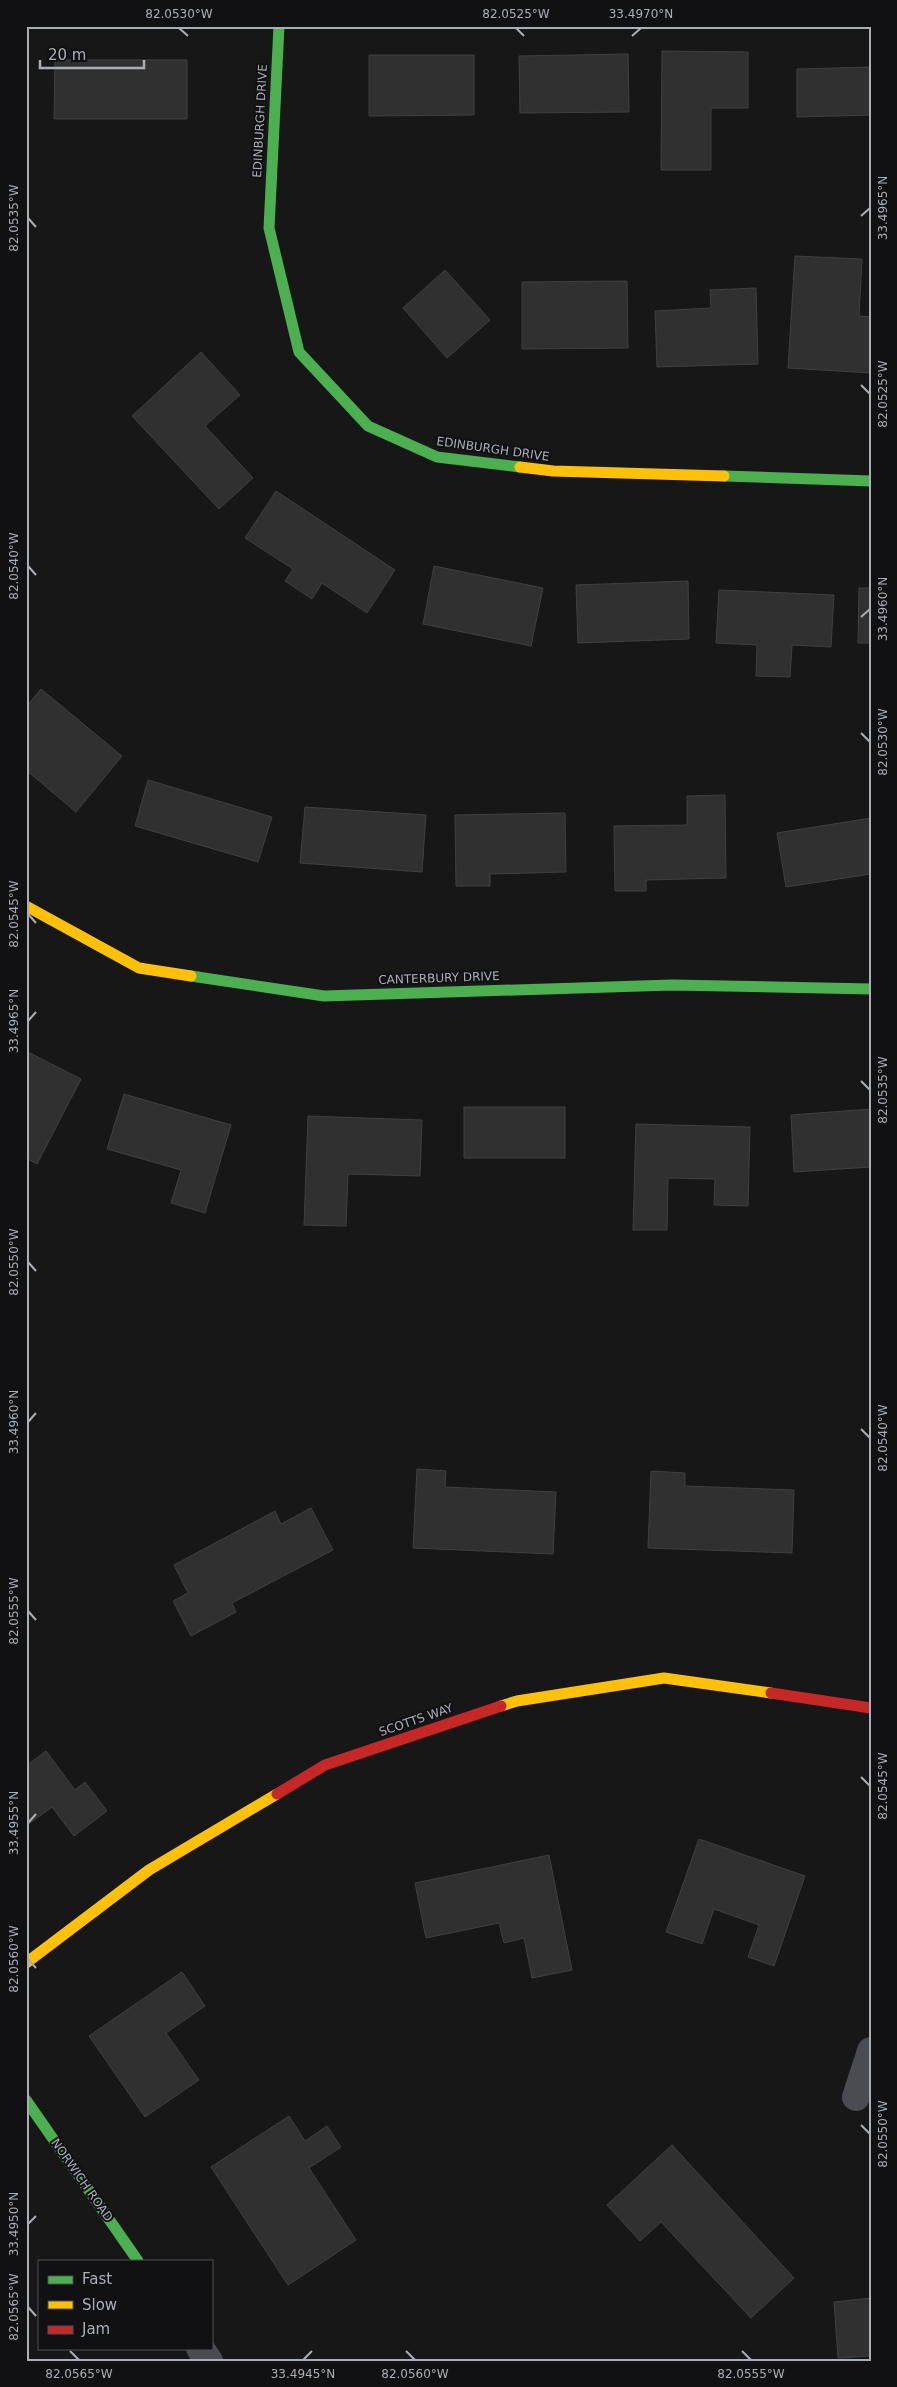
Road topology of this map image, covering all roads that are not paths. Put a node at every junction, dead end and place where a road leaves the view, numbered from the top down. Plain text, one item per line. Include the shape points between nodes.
1 (279, 26) edge
2 (871, 481) edge
3 (26, 906) edge
4 (871, 989) edge
5 (871, 1708) edge
6 (26, 1963) edge
7 (871, 2051) edge
8 (856, 2097) dead end
9 (26, 2100) edge
10 (137, 2260) edge
11 (201, 2350) edge
12 (208, 2361) edge

1 - 2 street, EDINBURGH DRIVE via 269,228 299,352 368,426 437,457 553,471
3 - 4 street, CANTERBURY DRIVE via 139,968 324,996 672,985
5 - 6 street, SCOTTS WAY via 664,1678 516,1701 325,1765 149,1870
7 - 8 street
9 - 10 street, NORWICH ROAD
11 - 12 street

